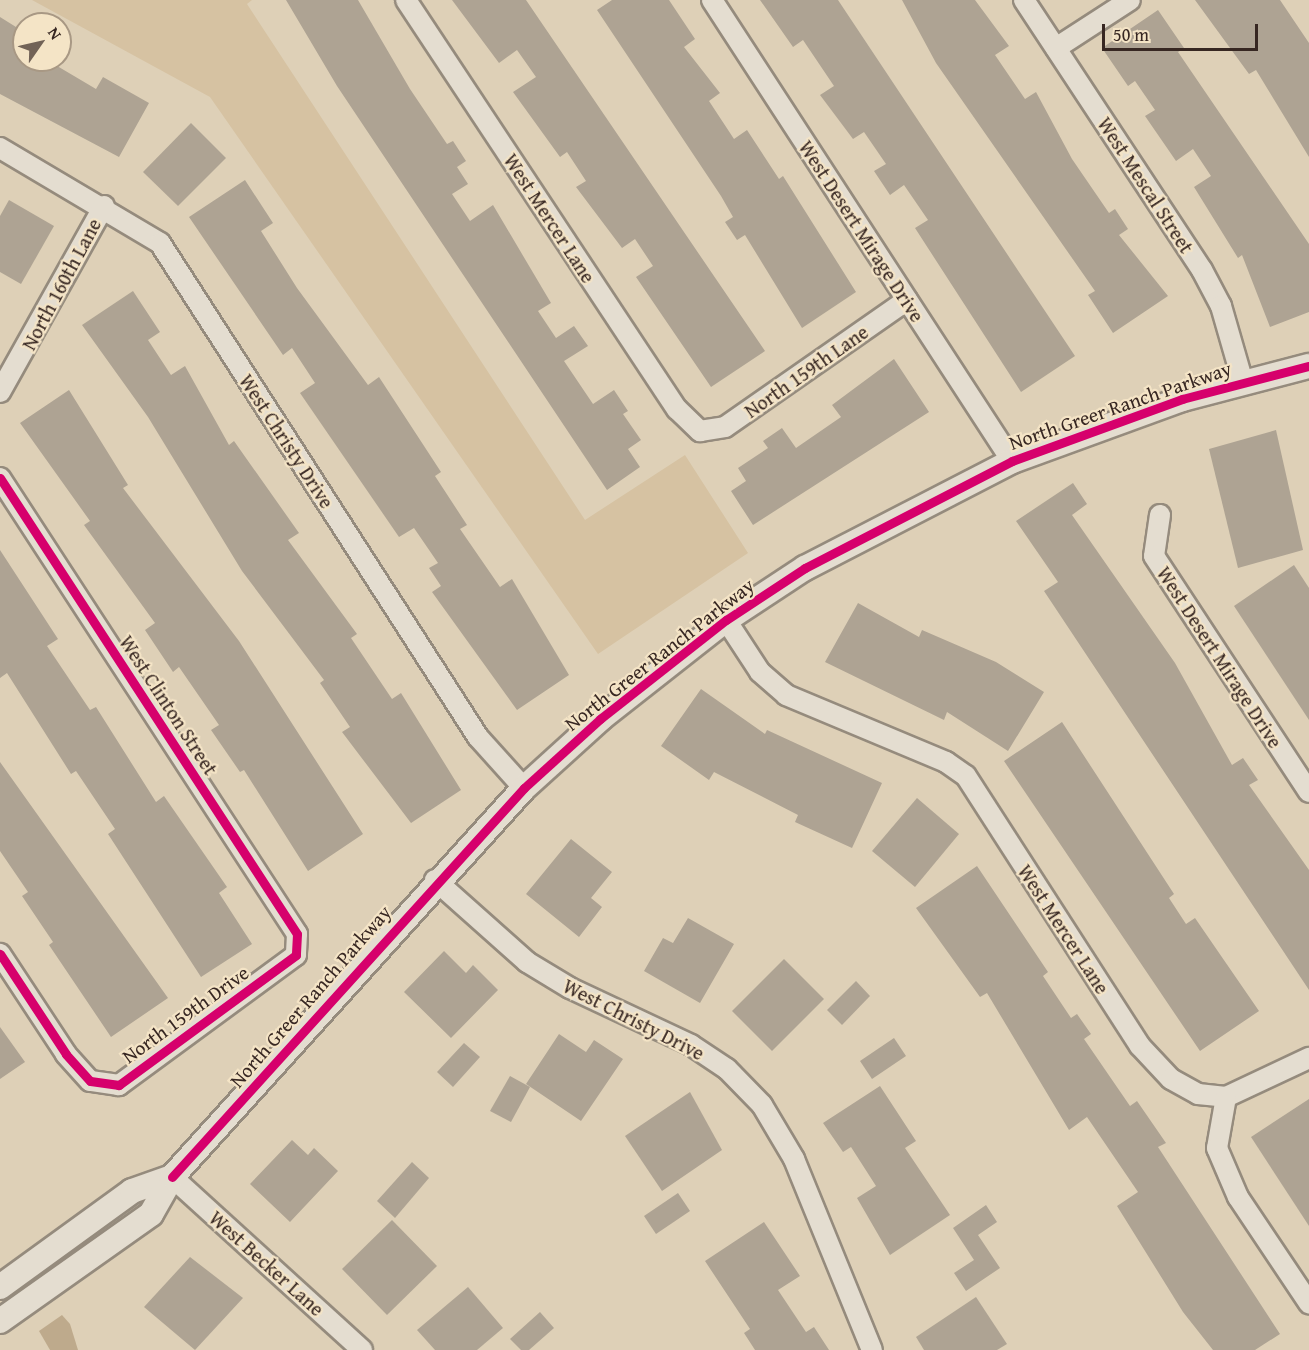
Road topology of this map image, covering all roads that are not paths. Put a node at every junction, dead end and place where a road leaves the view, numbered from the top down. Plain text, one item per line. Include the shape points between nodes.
1 (406, 0) edge
2 (712, 0) edge
3 (1024, 0) edge
4 (1130, 0) edge
5 (1056, 48) junction
6 (0, 148) edge
7 (104, 206) junction
8 (907, 300) junction
9 (1309, 366) edge
10 (1243, 382) junction
11 (0, 392) edge
12 (700, 431) joint
13 (1011, 461) junction
14 (0, 478) edge
15 (1161, 514) dead end
16 (726, 621) junction
17 (524, 788) junction
18 (1309, 792) edge
19 (435, 880) junction
20 (0, 954) edge
21 (296, 955) joint
22 (1309, 1059) edge
23 (1226, 1097) junction
24 (172, 1177) junction
25 (0, 1287) edge
26 (1309, 1304) edge
27 (0, 1321) edge
28 (362, 1350) edge
29 (872, 1350) edge

1 - 12 street, West Mercer Lane via 676,409
2 - 8 street, West Desert Mirage Drive
3 - 5 street, West Mescal Street
4 - 5 street
5 - 10 street, West Mescal Street via 1202,270 1221,306
6 - 7 street, West Christy Drive
7 - 11 street, North 160th Lane
7 - 17 street, West Christy Drive via 160,243 478,737
8 - 12 street, North 159th Lane via 725,427
8 - 13 street, West Desert Mirage Drive
9 - 10 street, North Greer Ranch Parkway
10 - 13 street, North Greer Ranch Parkway
13 - 16 street, North Greer Ranch Parkway via 805,568
14 - 21 street, West Clinton Street via 297,934
15 - 18 street, West Desert Mirage Drive via 1154,556
16 - 17 street, North Greer Ranch Parkway via 600,718
16 - 23 street, West Mercer Lane via 760,672 786,696 946,762 966,776 1140,1046 1171,1079 1198,1094
17 - 19 street, North Greer Ranch Parkway
19 - 24 street, North Greer Ranch Parkway
19 - 29 street, West Christy Drive via 527,962 570,988 691,1045 727,1069 762,1105 794,1159
20 - 21 street, North 159th Drive via 66,1054 90,1081 119,1085
22 - 23 street
23 - 26 street via 1217,1148 1238,1197
24 - 25 street, North Greer Ranch Parkway via 132,1191
24 - 27 street, North Greer Ranch Parkway via 151,1214
24 - 28 street, West Becker Lane

